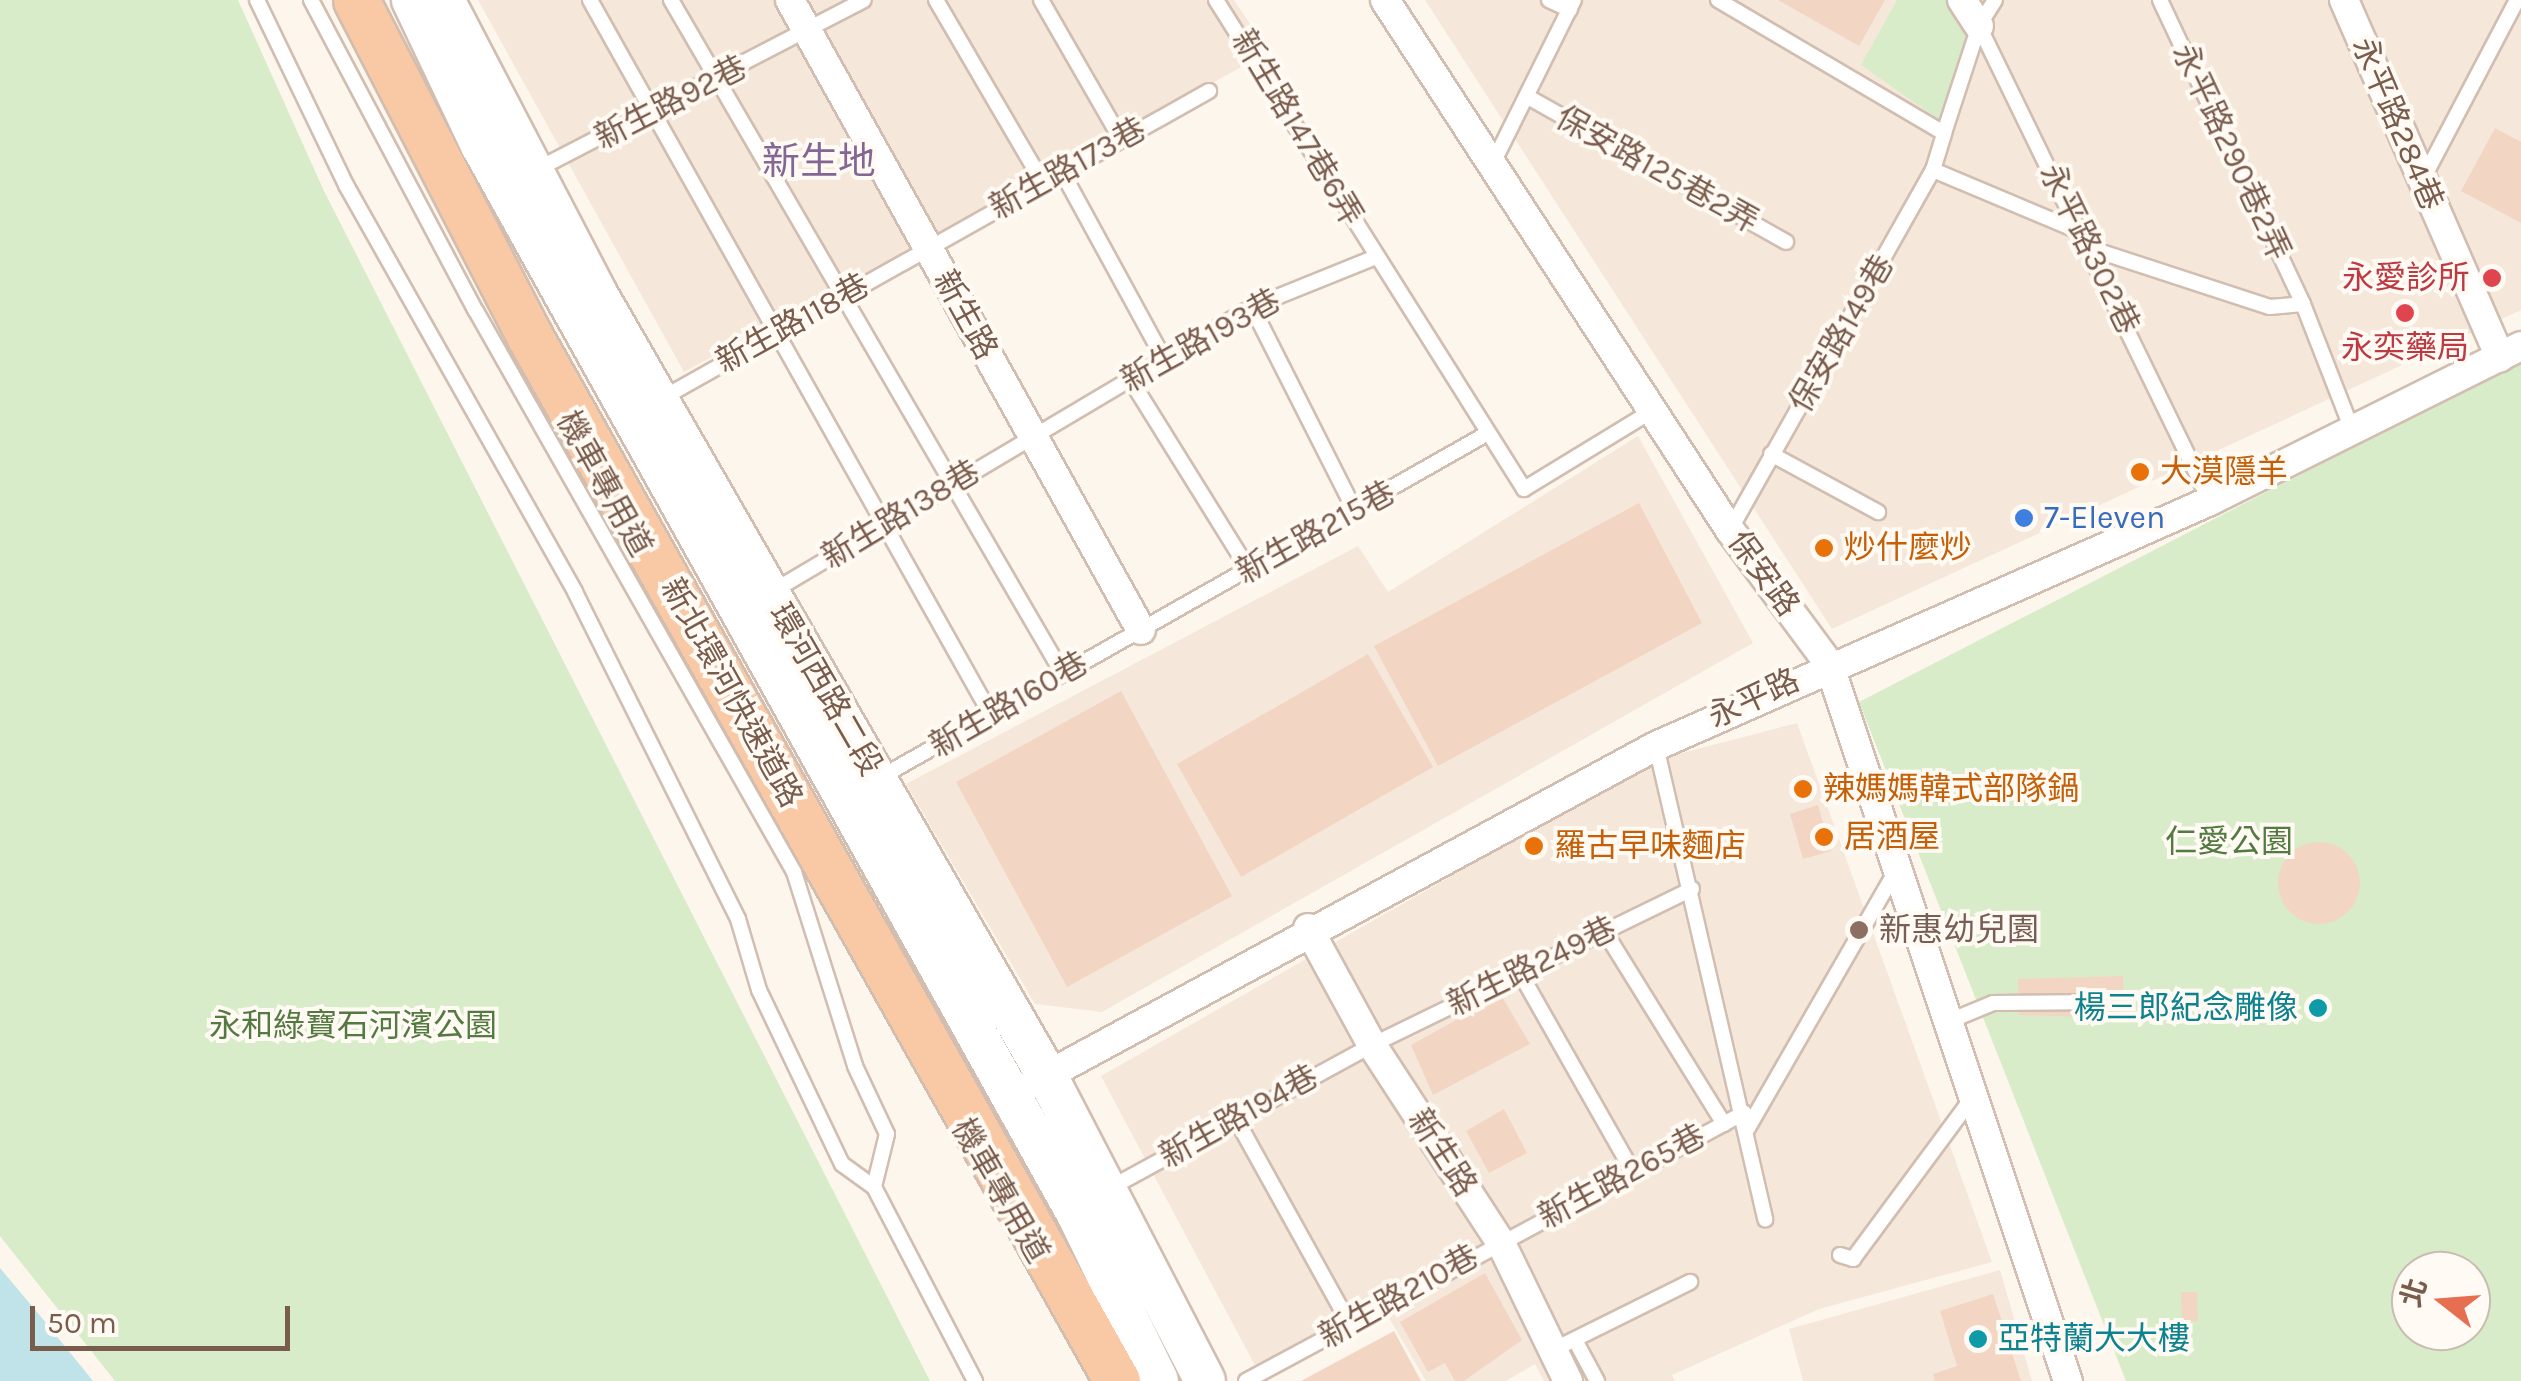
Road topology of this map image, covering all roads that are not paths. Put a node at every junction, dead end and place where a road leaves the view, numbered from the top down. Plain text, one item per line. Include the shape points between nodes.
1 (257, 0) edge
2 (311, 0) edge
3 (343, 0) edge
4 (356, 0) edge
5 (412, 0) edge
6 (444, 0) edge
7 (590, 0) edge
8 (671, 0) edge
9 (790, 0) edge
10 (864, 0) edge
11 (936, 0) edge
12 (1040, 0) edge
13 (1216, 0) edge
14 (1385, 0) edge
15 (1549, 0) edge
16 (1718, 0) edge
17 (1962, 0) edge
18 (1995, 0) edge
19 (2160, 0) edge
20 (2344, 0) edge
21 (2517, 0) edge
22 (1572, 5) edge
23 (1979, 26) junction
24 (807, 30) junction
25 (715, 83) junction
26 (1209, 91) dead end
27 (1528, 98) junction
28 (652, 114) junction
29 (1944, 133) junction
30 (1121, 138) junction
31 (1491, 166) junction
32 (1933, 170) junction
33 (534, 171) junction
34 (1062, 172) junction
35 (2421, 182) junction
36 (1043, 183) junction
37 (2082, 233) junction
38 (1786, 242) dead end
39 (928, 248) junction
40 (2090, 248) junction
41 (1376, 258) junction
42 (844, 296) junction
43 (2303, 304) junction
44 (1252, 307) junction
45 (775, 334) junction
46 (2510, 352) edge
47 (1164, 359) junction
48 (1130, 379) junction
49 (658, 400) junction
50 (1652, 411) junction
51 (2352, 430) junction
52 (1488, 433) junction
53 (1033, 436) junction
54 (1771, 454) junction
55 (952, 485) junction
56 (2210, 500) junction
57 (1878, 512) dead end
58 (1356, 513) junction
59 (880, 527) junction
60 (1730, 530) junction
61 (1249, 570) junction
62 (769, 593) junction
63 (1141, 630) junction
64 (1829, 664) junction
65 (1064, 674) junction
66 (991, 716) junction
67 (1656, 746) junction
68 (876, 780) junction
69 (1897, 870) junction
70 (1692, 890) junction
71 (1308, 928) junction
72 (1605, 932) junction
73 (1520, 973) junction
74 (2105, 1002) dead end
75 (1947, 1022) junction
76 (1372, 1044) junction
77 (1047, 1076) junction
78 (1009, 1096) junction
79 (1972, 1098) junction
80 (1236, 1119) junction
81 (1746, 1121) junction
82 (1724, 1124) junction
83 (1633, 1172) junction
84 (874, 1186) junction
85 (1106, 1190) junction
86 (1765, 1220) dead end
87 (1500, 1241) junction
88 (1840, 1255) dead end
89 (1690, 1282) dead end
90 (1350, 1325) junction
91 (1565, 1345) junction
92 (975, 1381) edge
93 (1114, 1381) edge
94 (1158, 1381) edge
95 (1205, 1381) edge
96 (1246, 1381) edge
97 (1568, 1381) edge
98 (1597, 1381) edge
99 (2068, 1381) edge

1 - 84 lane via 346,185 575,592 738,919 760,990 842,1164
2 - 84 lane via 476,312 794,872 855,1066 887,1134
3 - 93 lane, 機車專用道 via 889,1000
4 - 93 highway, 新北環河快速道路 via 530,337
5 - 78 main road, 環河西路二段 via 490,162
6 - 33 main road, 環河西路二段
7 - 28 lane
8 - 25 lane
9 - 24 street, 新生路
10 - 24 lane, 新生路92巷
11 - 36 lane
12 - 30 lane
13 - 41 lane, 新生路147巷6弄
14 - 31 street, 保安路
15 - 22 lane
16 - 29 lane
17 - 23 street
18 - 23 lane
19 - 43 lane, 永平路290巷2弄
20 - 35 street, 永平路284巷
21 - 35 lane
22 - 27 lane
23 - 29 lane, 保安路149巷
23 - 37 lane, 永平路302巷
24 - 25 lane, 新生路92巷
24 - 39 street, 新生路
25 - 28 lane, 新生路92巷
25 - 42 lane
26 - 30 lane, 新生路173巷
27 - 31 lane
27 - 38 lane, 保安路125巷2弄
28 - 33 lane, 新生路92巷
28 - 45 lane
29 - 32 lane, 保安路149巷
30 - 34 lane, 新生路173巷
31 - 50 street, 保安路
32 - 37 lane
32 - 54 lane, 保安路149巷
33 - 49 main road, 環河西路二段
34 - 36 lane, 新生路173巷
34 - 47 lane
35 - 46 street, 永平路284巷
36 - 39 lane, 新生路173巷
37 - 40 lane, 永平路302巷
39 - 42 lane, 新生路118巷
39 - 53 street, 新生路
40 - 43 lane via 2270,307
40 - 56 lane, 永平路302巷
41 - 44 lane, 新生路193巷
41 - 52 lane, 新生路147巷6弄
42 - 45 lane, 新生路118巷
42 - 55 lane
43 - 51 lane, 永平路290巷2弄
44 - 47 lane, 新生路193巷
44 - 58 lane
45 - 49 lane, 新生路118巷
45 - 59 lane
46 - 51 street, 永平路
47 - 48 lane, 新生路193巷
48 - 53 lane, 新生路193巷
48 - 61 lane
49 - 62 main road, 環河西路二段
50 - 52 lane, 新生路147巷6弄 via 1524,489
50 - 60 street, 保安路
51 - 56 street, 永平路
52 - 58 lane, 新生路215巷
53 - 55 lane, 新生路138巷
53 - 63 street, 新生路
54 - 57 lane
54 - 60 lane, 保安路149巷
55 - 59 lane, 新生路138巷
55 - 65 lane
56 - 64 street, 永平路
58 - 61 lane, 新生路215巷
59 - 62 lane, 新生路138巷
59 - 66 lane
60 - 64 street, 保安路
61 - 63 lane, 新生路215巷
62 - 68 main road, 環河西路二段
63 - 65 lane, 新生路160巷
64 - 67 street, 永平路
64 - 69 street, 保安路
65 - 66 lane, 新生路160巷
66 - 68 lane, 新生路160巷
67 - 70 lane
67 - 71 street, 永平路
68 - 77 main road, 環河西路二段
69 - 75 street, 保安路
69 - 81 lane
70 - 72 lane, 新生路249巷
70 - 81 lane
71 - 76 street, 新生路
71 - 77 street, 永平路
72 - 73 lane, 新生路249巷
72 - 82 lane
73 - 76 lane, 新生路249巷
73 - 83 lane
74 - 75 lane via 1993,1003
75 - 79 street, 保安路
76 - 80 lane, 新生路194巷
76 - 87 street, 新生路
77 - 78 street, 永平路
77 - 85 main road, 環河西路二段
78 - 94 main road, 環河西路二段
79 - 88 lane via 1853,1260
79 - 99 street, 保安路
80 - 85 lane, 新生路194巷
80 - 90 lane
81 - 82 lane, 新生路265巷
81 - 86 lane
82 - 83 lane, 新生路265巷
83 - 87 lane, 新生路265巷
84 - 92 lane
85 - 95 main road, 環河西路二段
87 - 90 lane, 新生路210巷
87 - 91 street, 新生路
89 - 91 lane
90 - 96 lane, 新生路210巷
91 - 97 street, 新生路
91 - 98 lane

